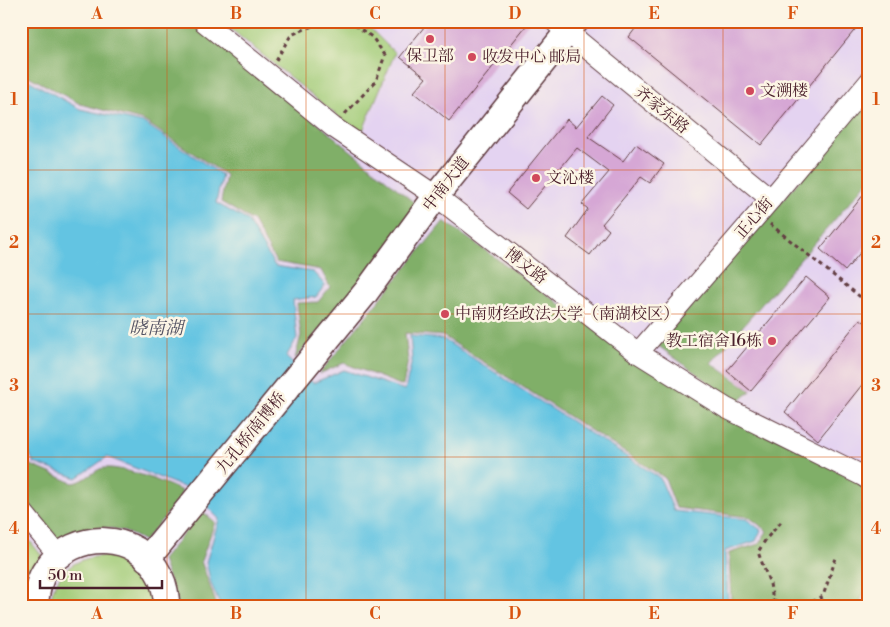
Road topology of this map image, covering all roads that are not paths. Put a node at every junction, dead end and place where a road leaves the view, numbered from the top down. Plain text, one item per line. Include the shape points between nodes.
1 (203, 21) edge
2 (565, 25) edge
3 (869, 82) edge
4 (436, 196) junction
5 (764, 207) junction
6 (319, 349) joint
7 (638, 353) junction
8 (869, 480) edge
9 (21, 510) edge
10 (58, 556) junction
11 (147, 559) junction
12 (34, 604) edge
13 (167, 606) edge

1 - 4 street, 博文路 via 333,127
2 - 4 main road, 中南大道
2 - 5 street, 齐家东路
3 - 5 street, 正心街
4 - 6 main road, 中南大道 via 366,292
4 - 7 street, 博文路
5 - 7 street, 正心街
6 - 11 main road, 九孔桥/南博桥
7 - 8 street, 博文路 via 726,408
9 - 10 street
10 - 11 main road via 75,545 105,540 126,544
10 - 12 main road via 45,570
11 - 13 main road via 160,576

